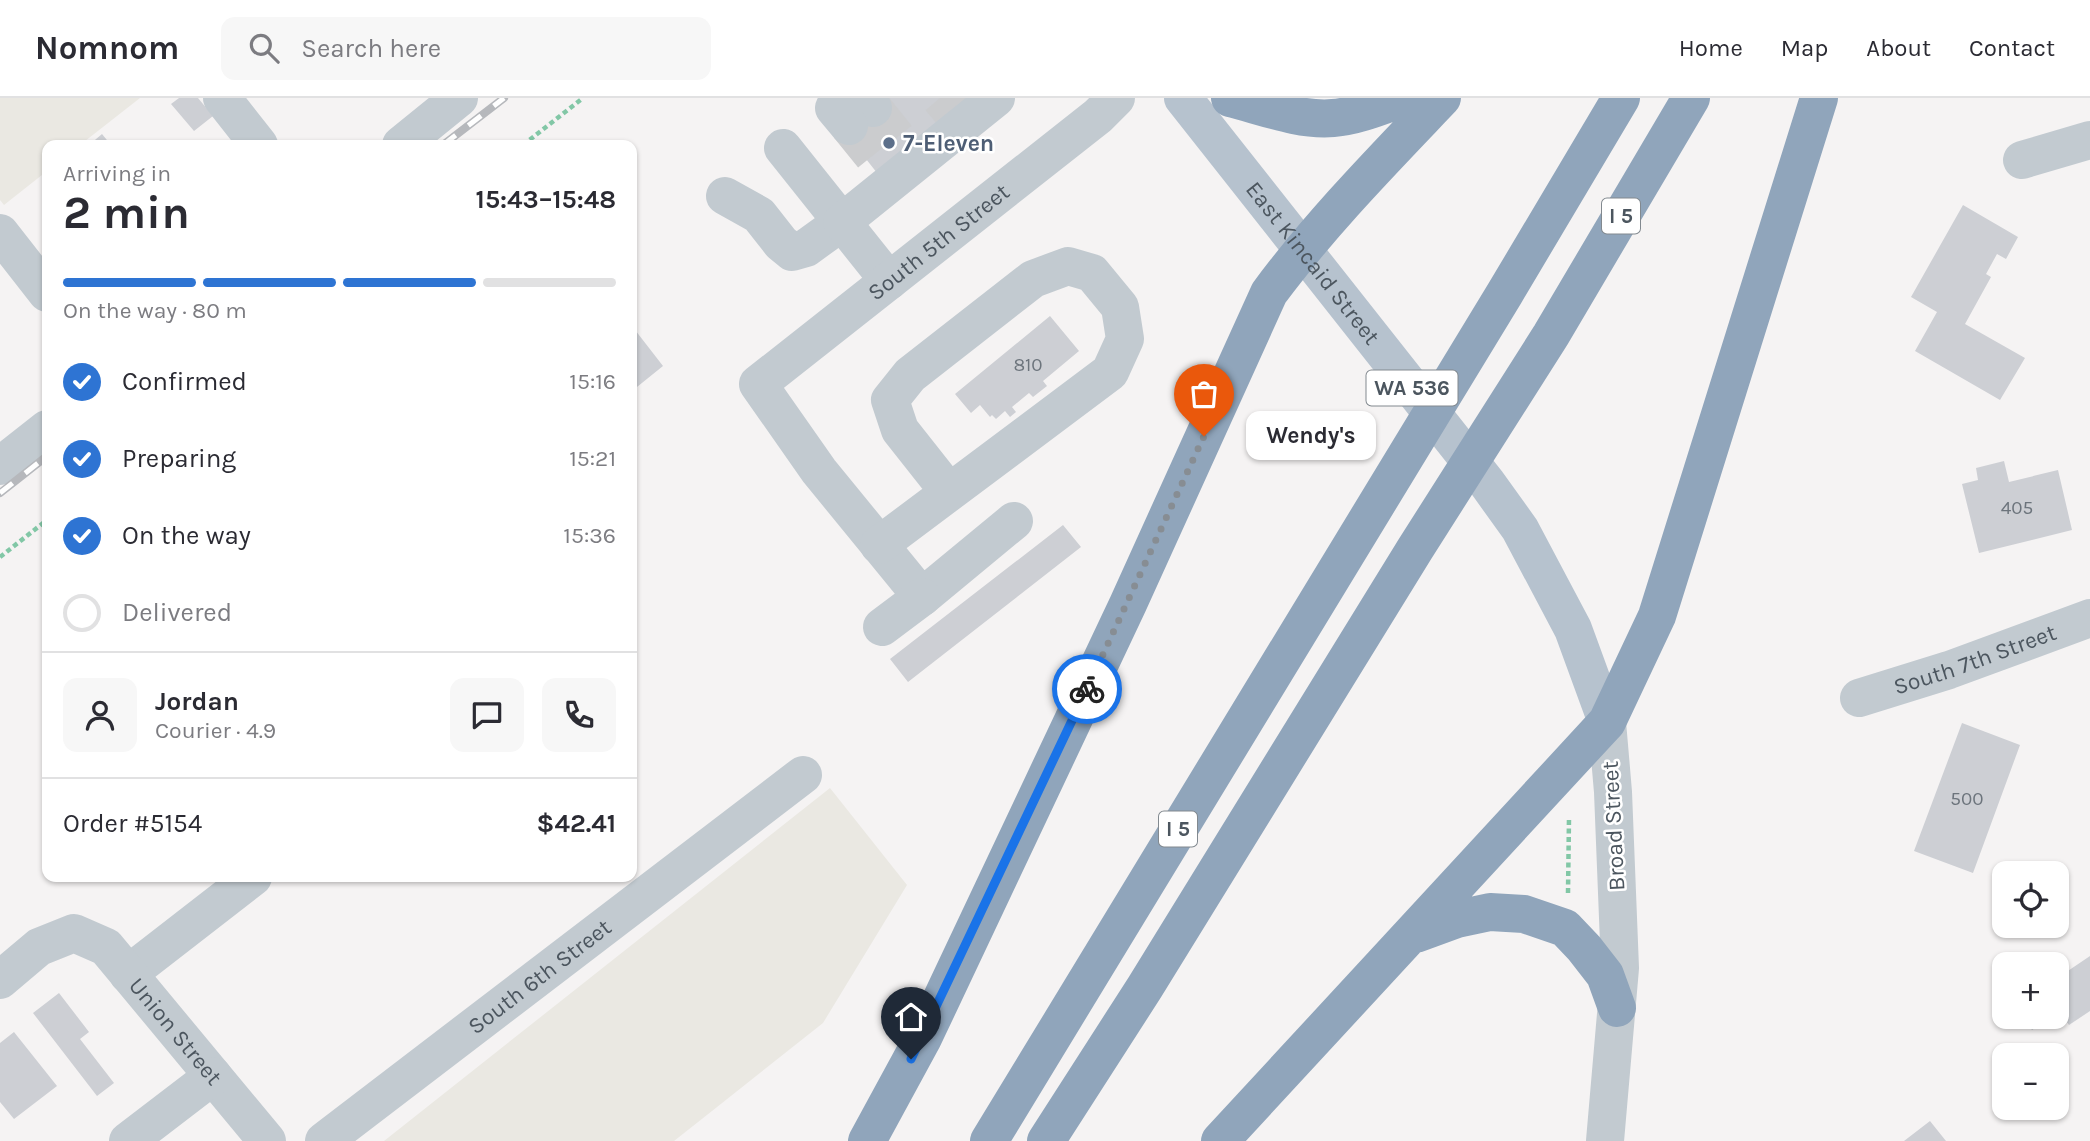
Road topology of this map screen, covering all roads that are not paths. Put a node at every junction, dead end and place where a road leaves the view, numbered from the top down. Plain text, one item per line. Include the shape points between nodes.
1 (222, 98) edge
2 (459, 98) edge
3 (1116, 98) edge
4 (1183, 98) edge
5 (1230, 98) edge
6 (1403, 98) edge
7 (1442, 98) edge
8 (1621, 98) edge
9 (1691, 98) edge
10 (1819, 98) edge
11 (977, 110) edge
12 (255, 140) edge
13 (407, 140) edge
14 (2090, 140) edge
15 (783, 148) dead end
16 (2022, 160) dead end
17 (725, 196) dead end
18 (842, 222) junction
19 (0, 233) edge
20 (1302, 248) junction
21 (889, 281) junction
22 (42, 287) edge
23 (42, 433) edge
24 (0, 466) edge
25 (949, 492) junction
26 (1014, 521) dead end
27 (1520, 529) joint
28 (879, 545) junction
29 (922, 597) junction
30 (2090, 618) edge
31 (882, 627) dead end
32 (1859, 698) dead end
33 (1607, 722) junction
34 (803, 775) dead end
35 (247, 882) edge
36 (1411, 936) junction
37 (128, 974) junction
38 (0, 980) edge
39 (1617, 1008) junction
40 (213, 1076) junction
41 (128, 1141) edge
42 (267, 1141) edge
43 (324, 1141) edge
44 (867, 1141) edge
45 (989, 1141) edge
46 (1046, 1141) edge
47 (1220, 1141) edge
48 (1605, 1141) edge

1 - 12 street
2 - 13 street
3 - 21 street, South 5th Street
4 - 20 main road, East Kincaid Street / WA 536
5 - 6 highway via 1305,116 1334,118
7 - 20 highway
8 - 45 highway, I 5
9 - 46 highway, I 5 via 1551,335
10 - 33 highway via 1657,616
11 - 18 street via 902,167
14 - 16 street
15 - 18 street
17 - 18 street via 759,215 792,252 806,248
18 - 21 street
19 - 22 street
20 - 27 main road, East Kincaid Street / WA 536
20 - 44 highway via 1269,293 923,1038
21 - 28 street, South 5th Street via 758,384 819,471
23 - 24 street
25 - 25 street via 1110,372 1125,339 1120,307 1092,273 1068,266 1033,279 910,375 890,400 900,429
25 - 28 street
26 - 29 street
27 - 33 main road, Broad Street / WA 536 via 1573,629
28 - 29 street
29 - 31 street
30 - 32 street, South 7th Street
33 - 36 highway
33 - 39 street, Broad Street via 1620,968
34 - 43 street, South 6th Street
35 - 37 street
36 - 39 highway via 1490,912 1524,915 1565,928 1605,975
36 - 47 highway
37 - 38 street, Union Street via 106,947 74,933 39,947
37 - 40 street, Union Street
39 - 48 street, Broad Street
40 - 41 street
40 - 42 street, Union Street

